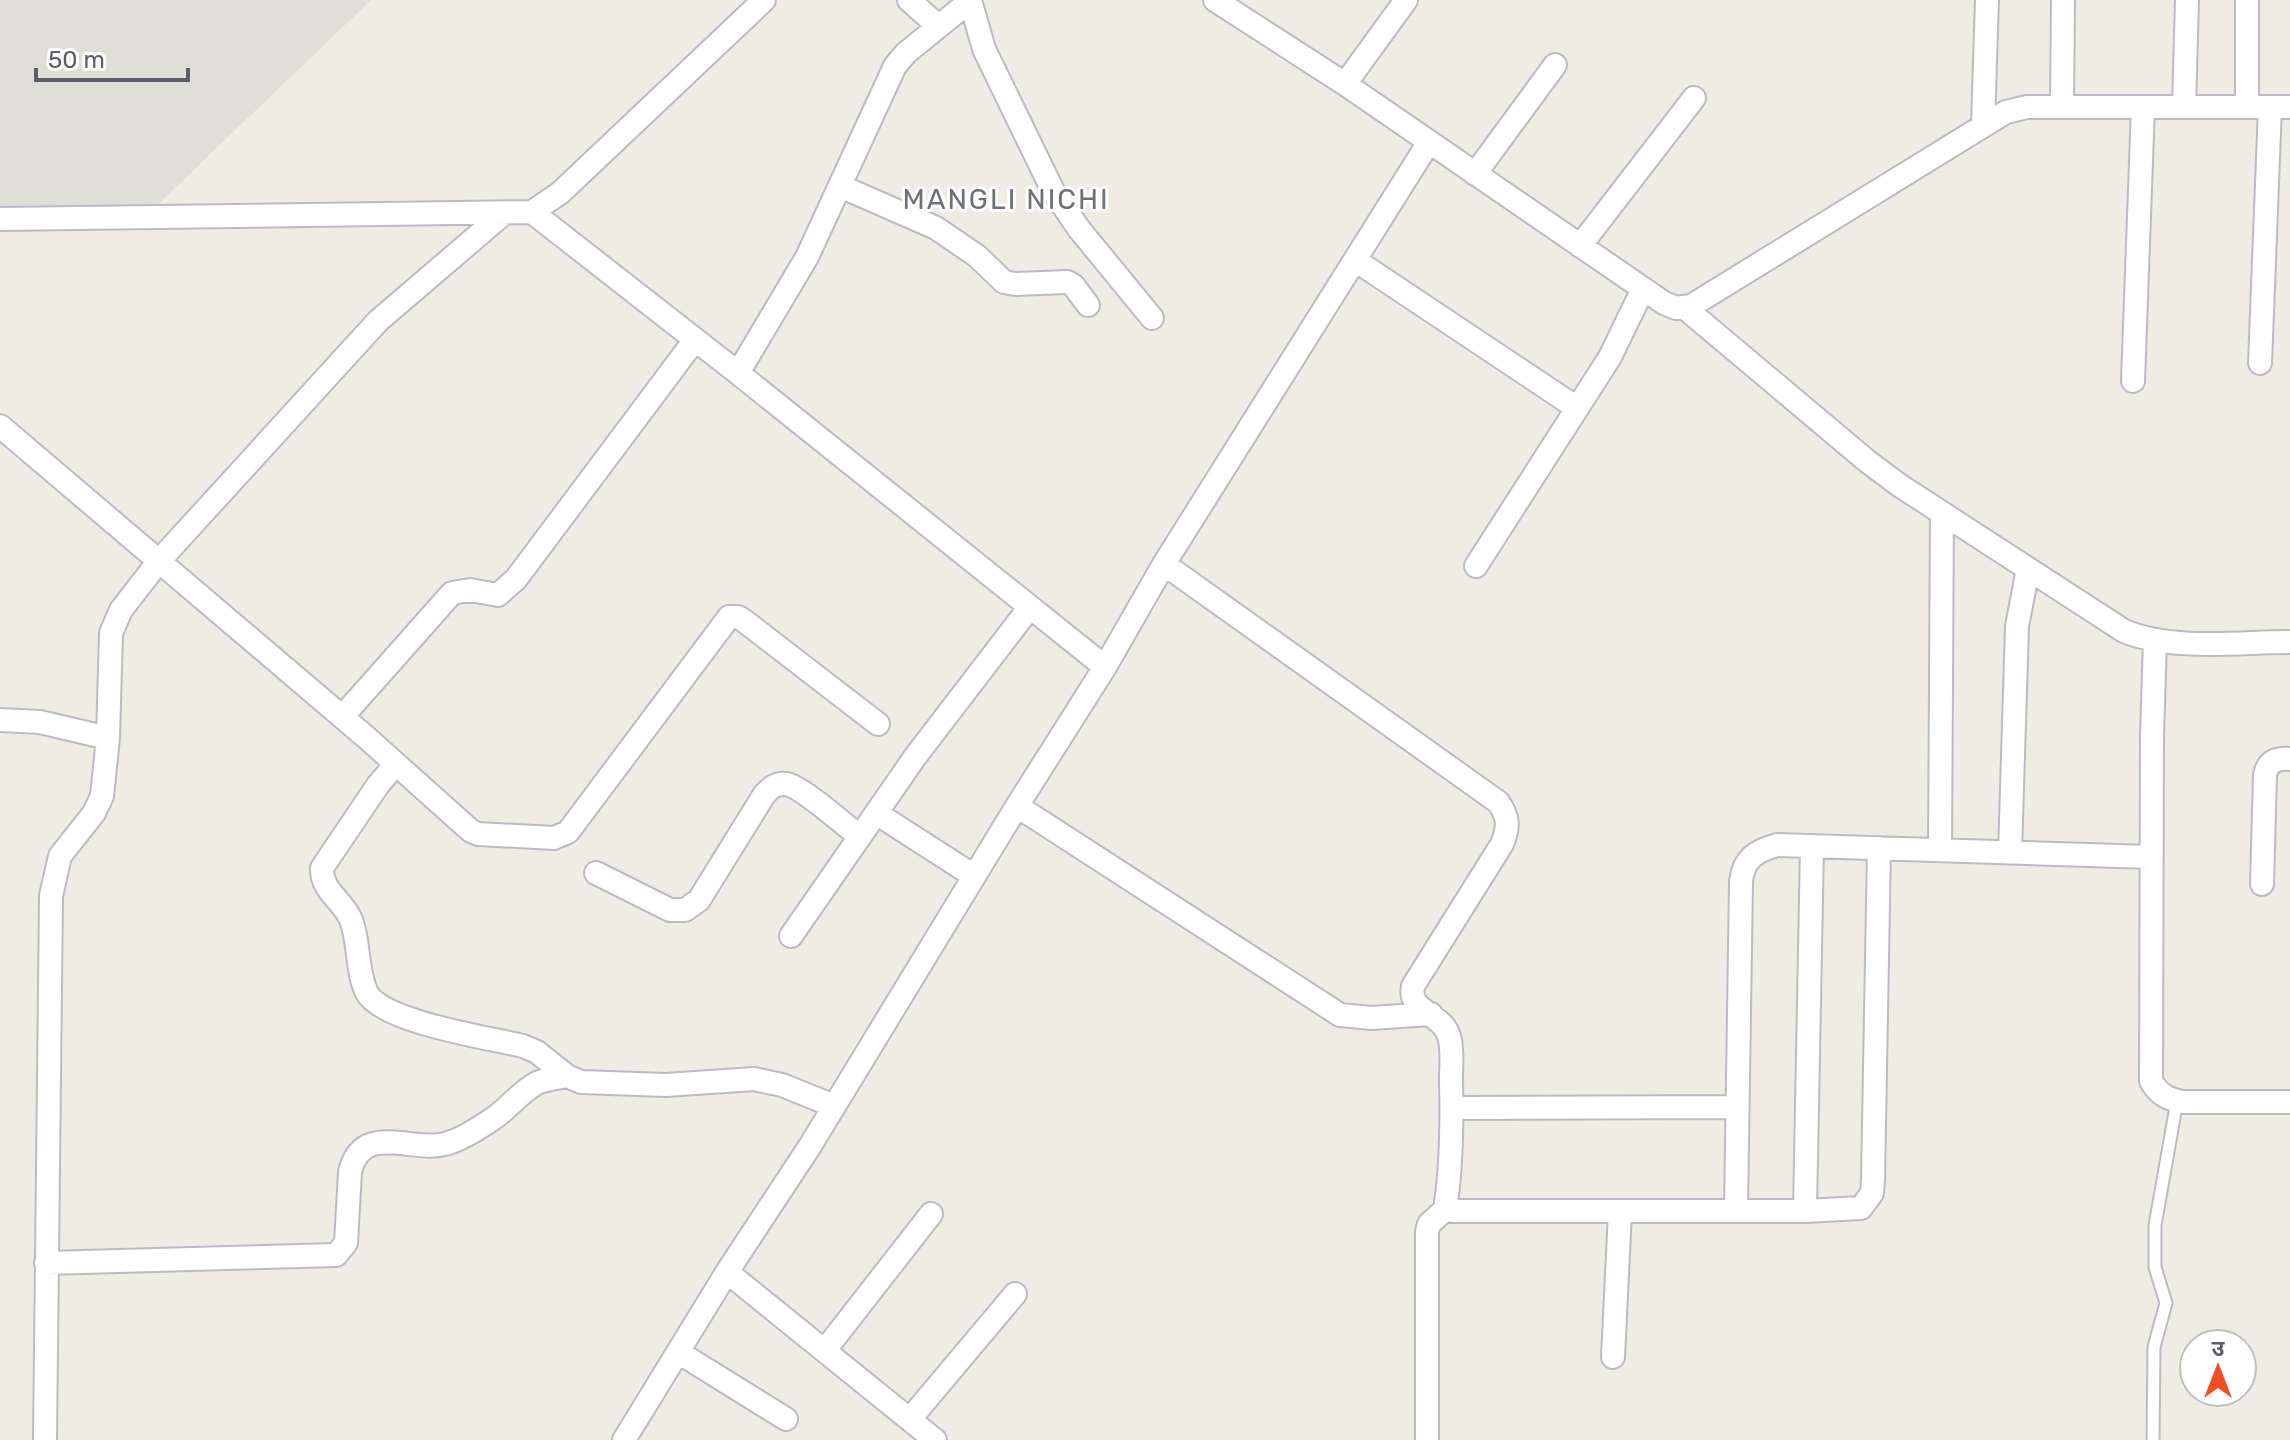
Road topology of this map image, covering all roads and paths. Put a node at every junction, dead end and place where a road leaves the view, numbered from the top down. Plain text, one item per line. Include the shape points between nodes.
1 (764, 0) edge
2 (909, 0) edge
3 (970, 0) edge
4 (1215, 0) edge
5 (1406, 0) edge
6 (1987, 0) edge
7 (2063, 0) edge
8 (2187, 0) edge
9 (2247, 0) edge
10 (938, 26) junction
11 (1555, 65) dead end
12 (1345, 84) junction
13 (1694, 98) dead end
14 (2062, 107) junction
15 (2143, 107) junction
16 (2184, 107) junction
17 (2247, 107) junction
18 (2280, 107) edge
19 (1983, 125) junction
20 (1429, 142) junction
21 (1475, 174) junction
22 (840, 186) junction
23 (532, 212) junction
24 (503, 214) junction
25 (0, 219) edge
26 (1580, 246) junction
27 (1355, 260) junction
28 (1643, 289) junction
29 (1088, 305) dead end
30 (1685, 308) junction
31 (1152, 318) dead end
32 (694, 341) junction
33 (2260, 363) dead end
34 (738, 373) junction
35 (2133, 381) dead end
36 (1577, 408) junction
37 (0, 426) edge
38 (1942, 513) junction
39 (159, 561) junction
40 (1164, 564) junction
41 (1476, 566) dead end
42 (2028, 569) junction
43 (1030, 607) junction
44 (2155, 640) junction
45 (2290, 642) edge
46 (1105, 667) junction
47 (342, 717) junction
48 (0, 720) edge
49 (878, 724) dead end
50 (108, 738) junction
51 (2290, 759) edge
52 (395, 765) junction
53 (1017, 806) junction
54 (876, 813) junction
55 (860, 837) junction
56 (1812, 846) junction
57 (1879, 848) junction
58 (1940, 850) junction
59 (2010, 853) junction
60 (2151, 857) junction
61 (596, 873) dead end
62 (974, 876) junction
63 (2262, 884) dead end
64 (791, 936) dead end
65 (1431, 1014) junction
66 (567, 1076) junction
67 (2177, 1101) junction
68 (2290, 1102) edge
69 (834, 1106) junction
70 (1737, 1107) junction
71 (1452, 1108) junction
72 (1448, 1207) junction
73 (1736, 1211) junction
74 (1805, 1211) junction
75 (1620, 1212) junction
76 (931, 1214) dead end
77 (46, 1263) junction
78 (727, 1272) junction
79 (1015, 1294) dead end
80 (825, 1350) junction
81 (678, 1352) junction
82 (1613, 1357) dead end
83 (786, 1419) dead end
84 (910, 1419) junction
85 (45, 1440) edge
86 (624, 1440) edge
87 (935, 1440) edge
88 (1427, 1440) edge
89 (2153, 1440) edge

1 - 23 street via 560,193
2 - 10 street
3 - 10 street
3 - 31 street via 984,49 1053,191
4 - 12 street
5 - 12 street
6 - 19 street
7 - 14 street
8 - 16 street
9 - 17 street
10 - 22 street via 895,66
11 - 21 street
12 - 20 street
13 - 26 street
14 - 15 street
14 - 19 street via 2012,110
15 - 16 street
15 - 35 street
16 - 17 street
17 - 18 street
18 - 33 street
19 - 30 street
20 - 21 street
20 - 27 street
21 - 26 street
22 - 29 street via 936,228 1004,282 1067,282
22 - 34 street via 796,278
23 - 24 street
23 - 32 street
24 - 25 street
24 - 39 street via 378,321
26 - 28 street
27 - 36 street
27 - 40 street
28 - 30 street via 1664,303
28 - 36 street via 1618,343
30 - 38 street via 1867,461
32 - 34 street
32 - 47 street via 516,579 498,595 452,593
34 - 43 street
36 - 41 street
37 - 39 street
38 - 42 street
38 - 58 street
39 - 47 street
39 - 50 street via 121,610 111,633
40 - 46 street
40 - 65 street via 1503,809 1508,831 1502,844 1413,986 1412,1001
42 - 44 street via 2124,631
42 - 59 street via 2017,626
43 - 46 street
43 - 54 street
44 - 45 street
44 - 60 street
46 - 53 street
47 - 52 street
48 - 50 street via 40,722
49 - 52 street via 733,616 561,836 471,831
50 - 77 street via 102,796 60,856 51,896
51 - 63 street via 2270,763 2265,775
52 - 66 street via 322,868 326,888 351,918 366,991 381,1008 403,1018 523,1046
53 - 62 street
53 - 65 street via 1340,1015
54 - 55 street
54 - 62 street
55 - 61 street via 795,787 780,784 764,795 699,900 685,910 670,910
55 - 64 street
56 - 57 street
56 - 70 street via 1760,850 1743,869
56 - 74 street
57 - 58 street
57 - 74 street via 1872,1193 1861,1208
58 - 59 street
59 - 60 street
60 - 67 street via 2150,1074 2160,1094
62 - 69 street
65 - 71 street via 1450,1040
66 - 69 street via 595,1085 754,1079
66 - 77 street via 539,1082 495,1117 445,1144 384,1142 360,1152 350,1172 346,1243 336,1255
67 - 68 street
67 - 89 lane via 2155,1225 2155,1267 2166,1303 2154,1347
69 - 78 street
70 - 71 street
70 - 73 street
71 - 72 street
72 - 75 street via 1459,1212
72 - 88 street via 1427,1232
73 - 74 street
73 - 75 street
75 - 82 street
76 - 80 street
77 - 85 street
78 - 80 street
78 - 81 street
79 - 84 street
80 - 84 street
81 - 83 street
81 - 86 street
84 - 87 street

